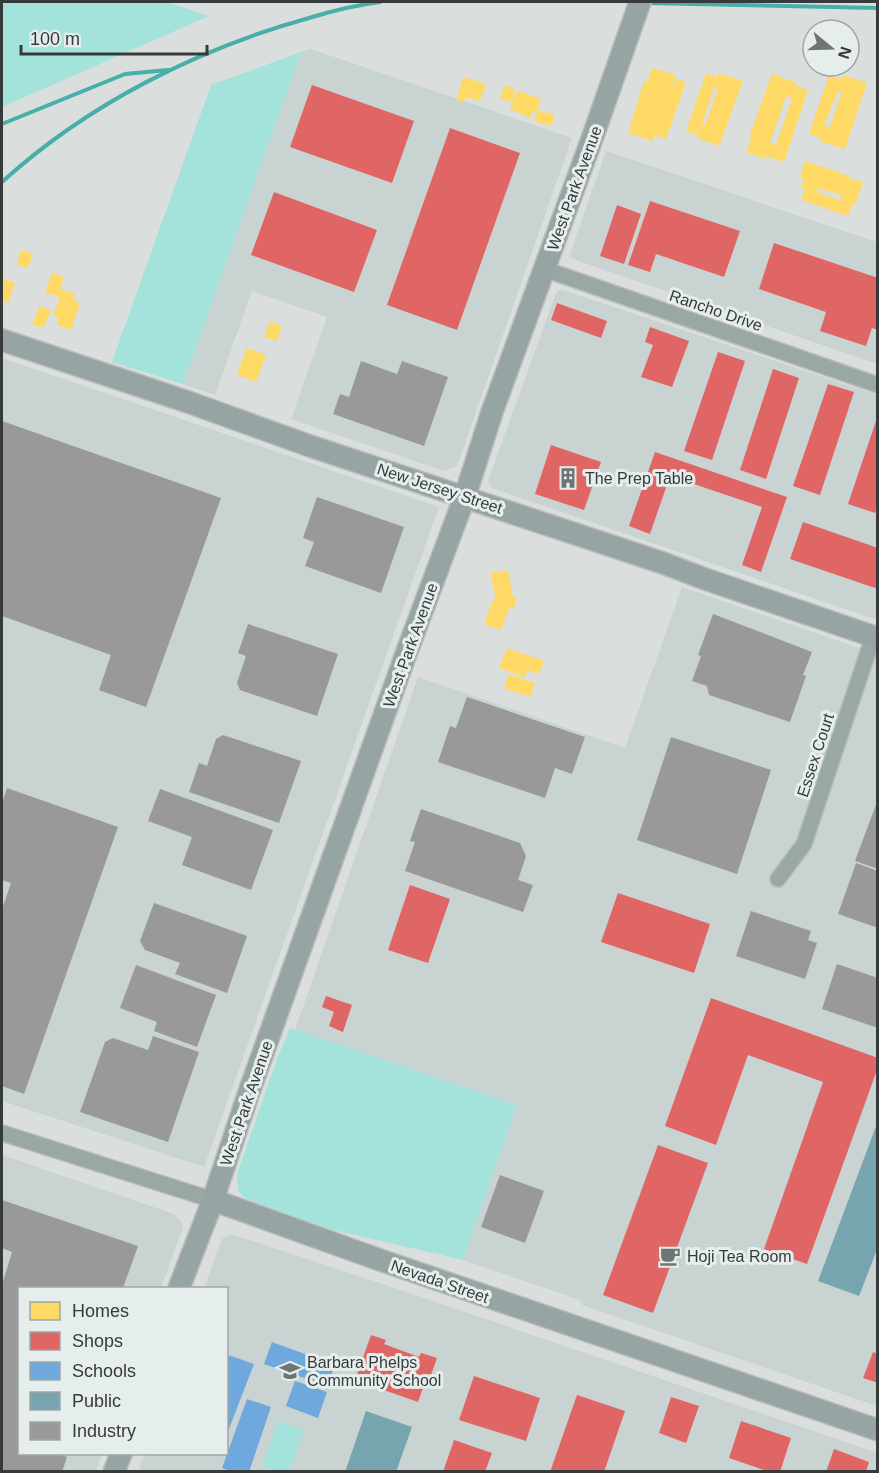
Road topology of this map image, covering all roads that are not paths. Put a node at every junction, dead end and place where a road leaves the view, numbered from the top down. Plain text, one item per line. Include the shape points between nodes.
1 (638, 5) edge
2 (544, 269) junction
3 (2, 340) edge
4 (878, 385) edge
5 (465, 496) junction
6 (875, 637) edge
7 (778, 879) dead end
8 (2, 1133) edge
9 (213, 1200) junction
10 (179, 1287) edge
11 (878, 1430) edge
12 (121, 1455) edge
13 (114, 1472) edge

1 - 2 street, West Park Avenue
2 - 4 street, Rancho Drive
2 - 5 street, West Park Avenue
3 - 5 street, New Jersey Street
5 - 6 street, New Jersey Street
5 - 9 street, West Park Avenue
6 - 7 street, Essex Court via 804,844
8 - 9 street, Nevada Street
9 - 10 street, West Park Avenue
9 - 11 street, Nevada Street
12 - 13 street

